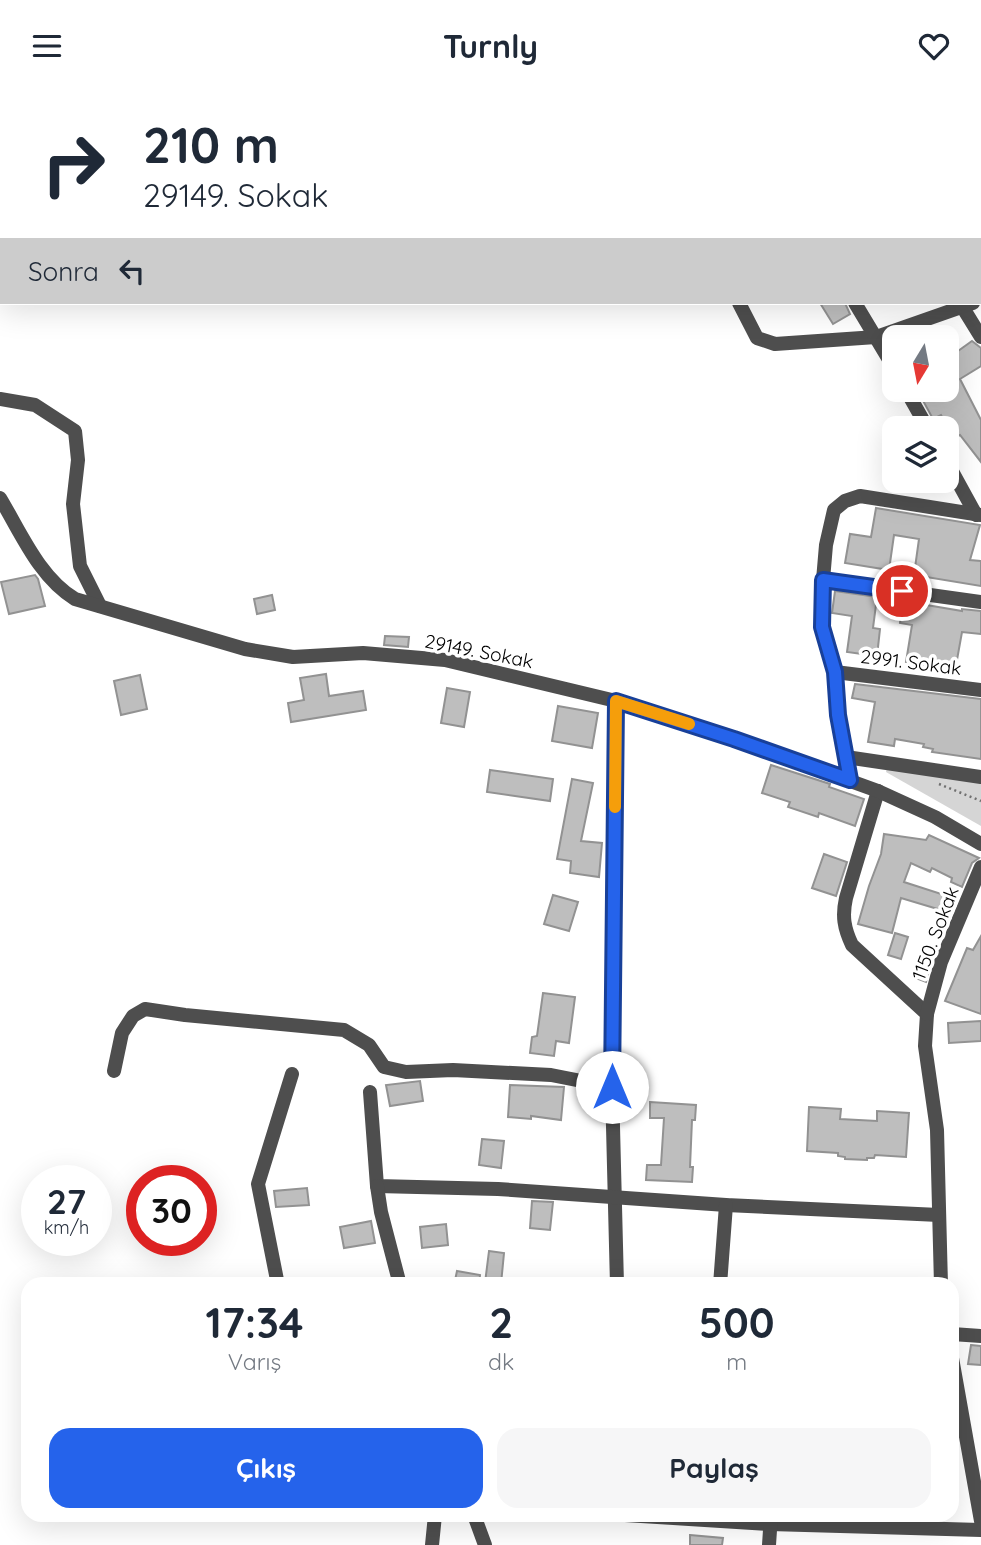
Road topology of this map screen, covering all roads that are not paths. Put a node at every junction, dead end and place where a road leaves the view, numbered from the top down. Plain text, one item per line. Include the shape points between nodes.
1 (740, 305) edge
2 (856, 305) edge
3 (962, 305) edge
4 (965, 305) edge
5 (876, 337) junction
6 (981, 337) edge
7 (882, 347) edge
8 (0, 399) edge
9 (959, 482) edge
10 (0, 498) edge
11 (979, 515) edge
12 (823, 580) junction
13 (981, 602) edge
14 (100, 606) junction
15 (835, 672) junction
16 (981, 690) edge
17 (616, 701) junction
18 (846, 757) junction
19 (981, 777) edge
20 (850, 780) junction
21 (878, 791) junction
22 (981, 844) edge
23 (981, 867) edge
24 (927, 1014) junction
25 (114, 1071) dead end
26 (292, 1074) dead end
27 (612, 1087) junction
28 (370, 1092) dead end
29 (377, 1186) junction
30 (616, 1196) junction
31 (726, 1205) junction
32 (939, 1215) junction
33 (276, 1277) edge
34 (398, 1277) edge
35 (617, 1277) edge
36 (721, 1277) edge
37 (941, 1277) edge
38 (959, 1334) edge
39 (981, 1336) edge
40 (959, 1387) edge
41 (976, 1457) edge
42 (981, 1521) edge
43 (434, 1522) edge
44 (477, 1522) edge
45 (770, 1522) edge
46 (812, 1522) edge
47 (981, 1530) edge
48 (432, 1545) edge
49 (485, 1545) edge
50 (768, 1545) edge

1 - 5 street via 751,330 765,342
2 - 5 street
3 - 5 street
4 - 6 street
5 - 7 street
8 - 14 street via 35,405 75,431 78,460 73,503 80,566
9 - 11 street
10 - 14 street, 29149. Sokak via 55,583 75,599
11 - 12 street via 852,497 834,510
12 - 13 street
12 - 15 street via 822,627
14 - 17 street, 29149. Sokak via 245,649 293,657 363,653 445,660
15 - 16 street, 2991. Sokak
15 - 18 street
17 - 20 street, 29149. Sokak
17 - 27 street
18 - 19 street
18 - 20 street
20 - 21 street, 29149. Sokak
21 - 22 street, 29149. Sokak
21 - 24 street via 846,898 845,931 852,945
23 - 24 street, 1150. Sokak via 941,962
24 - 32 street, 1150. Sokak via 925,1046 937,1130
25 - 27 street via 122,1033 133,1016 145,1009 345,1030 369,1045 384,1067 406,1072 551,1075
26 - 33 street via 258,1184
27 - 30 street
28 - 29 street
29 - 30 street
29 - 34 street
30 - 31 street
30 - 35 street
31 - 32 street
31 - 36 street
32 - 37 street, 1150. Sokak
38 - 39 street
40 - 41 street
41 - 42 street
43 - 48 street
44 - 49 street
45 - 50 street
46 - 47 street

